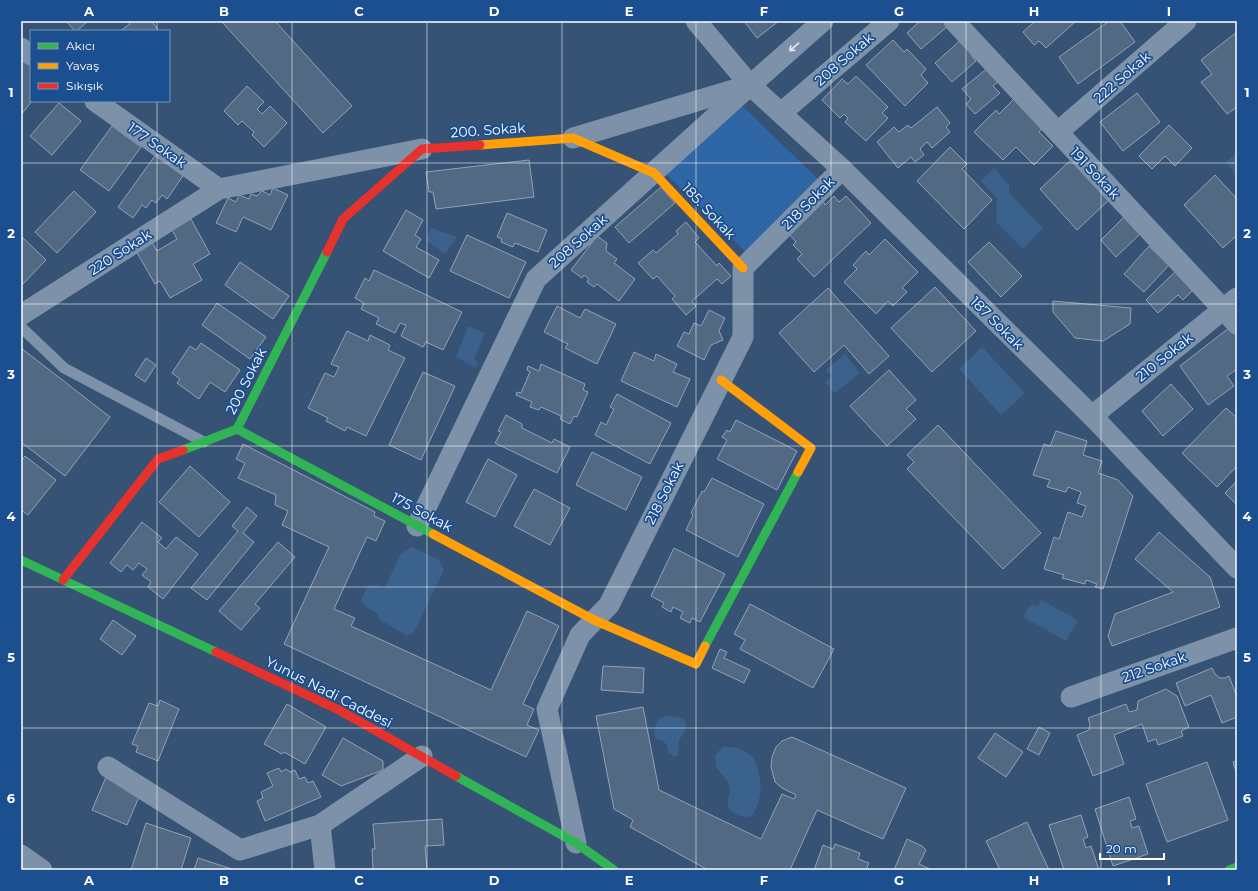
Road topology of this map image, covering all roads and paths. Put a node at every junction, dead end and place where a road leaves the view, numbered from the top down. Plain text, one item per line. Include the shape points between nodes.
1 (696, 21) edge
2 (824, 21) edge
3 (889, 21) edge
4 (954, 21) edge
5 (1186, 21) edge
6 (21, 48) edge
7 (30, 54) edge
8 (750, 85) junction
9 (97, 102) edge
10 (781, 113) junction
11 (1058, 132) junction
12 (573, 138) junction
13 (422, 149) junction
14 (842, 169) junction
15 (654, 173) junction
16 (219, 189) junction
17 (743, 268) junction
18 (1230, 304) edge
19 (21, 315) edge
20 (1237, 324) edge
21 (21, 327) edge
22 (721, 380) junction
23 (1092, 416) junction
24 (237, 429) junction
25 (204, 442) junction
26 (417, 526) junction
27 (21, 560) edge
28 (1237, 568) edge
29 (63, 580) junction
30 (594, 620) junction
31 (1237, 638) edge
32 (1071, 697) dead end
33 (422, 756) junction
34 (108, 767) dead end
35 (320, 825) junction
36 (576, 843) junction
37 (21, 855) edge
38 (1237, 867) edge
39 (42, 870) edge
40 (325, 870) edge
41 (614, 870) edge
42 (1229, 870) edge

1 - 8 street, 187 Sokak
2 -> 8 street, 208 Sokak
3 - 10 street, 208 Sokak
4 - 11 street, 191 Sokak
5 - 11 street, 222 Sokak
6 - 7 street
8 - 10 street, 187 Sokak
8 - 12 street
8 - 15 street, 208 Sokak
9 - 16 street, 177 Sokak
10 - 14 street, 187 Sokak
11 - 18 street, 191 Sokak
12 - 13 street, 200. Sokak
12 - 15 street, 200. Sokak
13 - 16 street
13 - 24 street, 200 Sokak via 343,219
14 - 17 street, 218 Sokak
14 - 23 street, 187 Sokak
15 - 17 street, 185. Sokak
15 - 26 street, 208 Sokak via 536,279
16 - 19 street, 220 Sokak
17 - 22 street, 218 Sokak via 743,336
18 - 20 street, 191 Sokak
18 - 23 street, 210 Sokak
21 - 25 lane via 64,368
22 - 30 street, 218 Sokak via 608,605
22 - 30 street, 175 Sokak via 811,448 696,664
23 - 28 street, 187 Sokak
24 - 25 street, 200 Sokak
24 - 26 street, 175 Sokak
25 - 29 street, 200 Sokak via 158,459
26 - 30 street, 175 Sokak
27 - 29 street, Yunus Nadi Caddesi
29 - 33 street, Yunus Nadi Caddesi via 339,710
30 - 36 street, 218 Sokak via 580,635 547,709
31 - 32 street, 212 Sokak
33 - 35 street
33 - 36 street, Yunus Nadi Caddesi
34 - 35 street via 240,850
35 - 40 street
36 - 41 street, Yunus Nadi Caddesi
37 - 39 street
38 - 42 street

